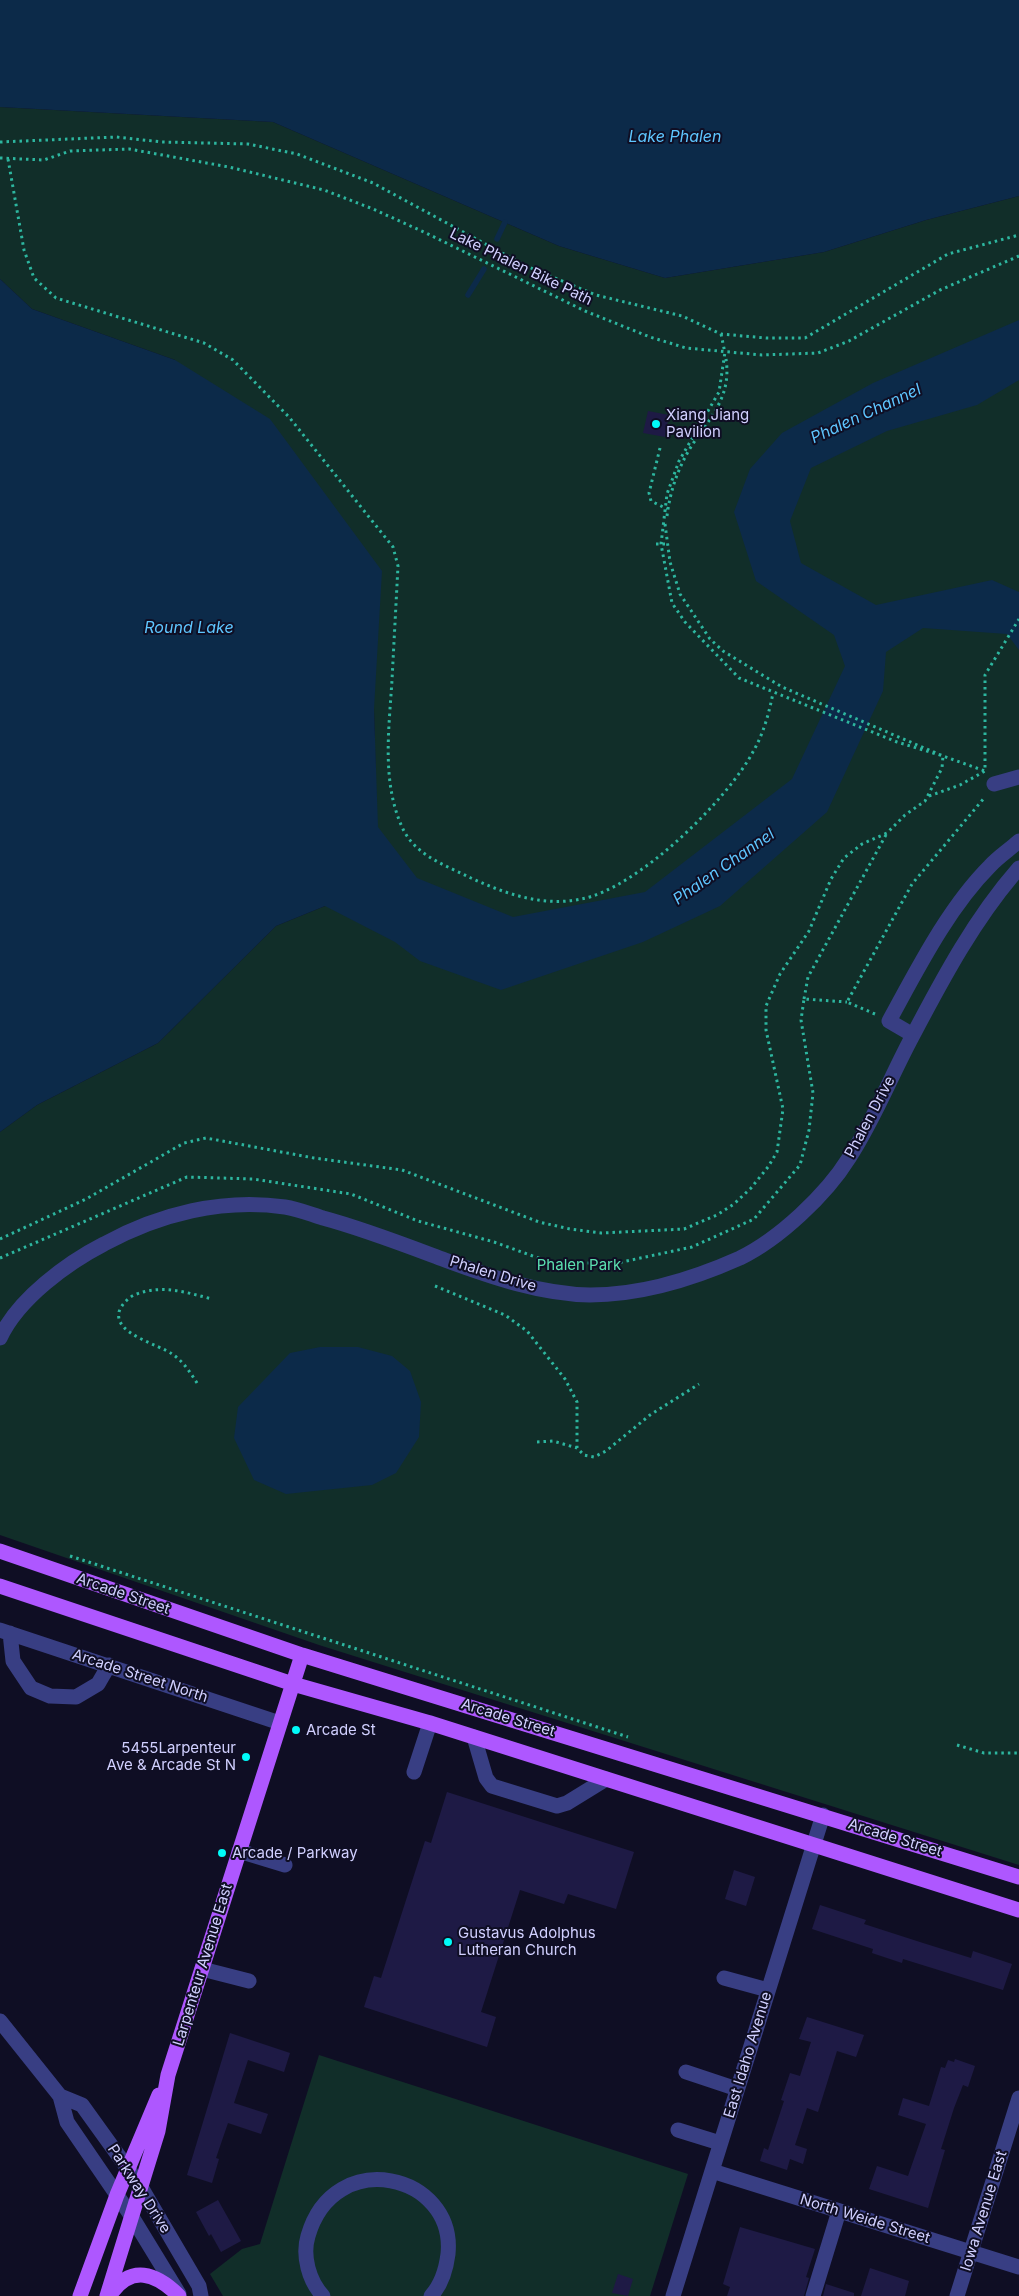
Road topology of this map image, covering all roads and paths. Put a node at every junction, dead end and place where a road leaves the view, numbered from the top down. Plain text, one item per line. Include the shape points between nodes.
1 (0, 142) edge
2 (0, 158) edge
3 (8, 158) junction
4 (1019, 235) edge
5 (1019, 256) edge
6 (721, 334) junction
7 (725, 352) junction
8 (660, 448) dead end
9 (667, 509) junction
10 (656, 544) dead end
11 (661, 544) junction
12 (666, 544) junction
13 (1019, 619) edge
14 (774, 693) junction
15 (943, 756) junction
16 (985, 771) junction
17 (1019, 777) edge
18 (994, 784) junction
19 (929, 796) junction
20 (887, 833) junction
21 (1019, 841) edge
22 (1019, 868) edge
23 (804, 999) junction
24 (847, 1002) junction
25 (889, 1021) junction
26 (913, 1035) junction
27 (0, 1239) edge
28 (0, 1258) edge
29 (435, 1286) dead end
30 (212, 1299) dead end
31 (1, 1334) edge
32 (197, 1383) dead end
33 (699, 1384) dead end
34 (537, 1442) dead end
35 (577, 1448) junction
36 (0, 1551) edge
37 (65, 1554) dead end
38 (0, 1586) edge
39 (5, 1632) edge
40 (302, 1655) junction
41 (109, 1665) junction
42 (293, 1684) junction
43 (280, 1723) junction
44 (430, 1724) junction
45 (474, 1737) junction
46 (630, 1737) dead end
47 (957, 1745) dead end
48 (1019, 1753) edge
49 (414, 1772) dead end
50 (606, 1779) junction
51 (823, 1815) junction
52 (813, 1845) junction
53 (239, 1851) junction
54 (285, 1865) dead end
55 (1019, 1877) edge
56 (1019, 1910) edge
57 (202, 1969) junction
58 (724, 1978) dead end
59 (249, 1981) dead end
60 (768, 1990) junction
61 (0, 2021) edge
62 (686, 2072) dead end
63 (168, 2075) junction
64 (737, 2089) junction
65 (60, 2096) junction
66 (1019, 2098) edge
67 (678, 2130) dead end
68 (720, 2144) junction
69 (127, 2168) junction
70 (712, 2171) junction
71 (141, 2187) junction
72 (116, 2195) junction
73 (840, 2211) junction
74 (132, 2217) junction
75 (971, 2252) junction
76 (1019, 2267) edge
77 (80, 2296) edge
78 (108, 2296) edge
79 (179, 2296) edge
80 (201, 2296) edge
81 (323, 2296) edge
82 (431, 2296) edge
83 (673, 2296) edge
84 (813, 2296) edge
85 (957, 2296) edge

1 - 6 path via 116,138 248,144 298,154 373,182 526,266 596,295 682,316
2 - 3 path, Lake Phalen Bike Path
3 - 7 path, Lake Phalen Bike Path via 44,160 70,151 128,149 229,167 324,190 373,209 585,311 686,348
3 - 14 path via 24,250 34,278 56,298 204,344 233,360 289,416 393,547 398,566 388,734 390,780 396,809 415,847 476,880 529,900 582,900 613,888 642,870 681,836 733,780 754,752 766,726
4 - 6 path via 948,254 806,338
5 - 7 path, Lake Phalen Bike Path via 940,290 849,341 818,353
6 - 7 path
7 - 9 path via 719,392 679,461 670,486
8 - 9 path via 648,493 651,501
9 - 11 path
9 - 12 path
10 - 11 path
11 - 12 path
11 - 14 path via 672,603 686,622 739,678
12 - 15 path via 680,594 710,639 742,665 795,693
13 - 16 path via 985,675
14 - 15 path via 896,742
15 - 16 path
15 - 19 path via 942,768
16 - 18 path
16 - 19 path via 960,785
17 - 18 street
18 - 24 path via 912,884
19 - 20 path
20 - 23 path via 808,977
20 - 27 path via 862,844 844,858 831,879 809,932 780,974 766,1006 766,1030 783,1108 777,1152 752,1188 717,1215 684,1229 601,1234 539,1222 402,1170 206,1138 184,1144 86,1200
21 - 25 street via 989,866 962,900 928,951
22 - 26 street, Phalen Drive via 992,899
23 - 24 path
23 - 28 path via 801,1020 813,1092 809,1130 800,1165 754,1219 692,1248 622,1262 555,1264 494,1242 418,1221 351,1194 253,1179 187,1177
24 - 25 path
25 - 26 street
26 - 31 street, Phalen Drive via 849,1159 821,1194 787,1227 743,1256 692,1277 641,1291 589,1295 524,1287 393,1240 285,1207 227,1205 172,1214 122,1234 76,1258 28,1300
29 - 35 path via 505,1315 527,1331 565,1379 577,1402
30 - 32 path via 170,1288 147,1291 131,1296 121,1307 118,1317 122,1326 133,1334 173,1354
33 - 35 path via 650,1415 606,1451 594,1457 584,1455
34 - 35 path via 553,1441
36 - 40 main road, Arcade Street
37 - 46 path
38 - 42 main road, Arcade Street
39 - 41 street, Arcade Street North
39 - 41 street via 13,1661 31,1688 50,1696 76,1697 98,1684
40 - 42 main road, Larpenteur Avenue East
40 - 51 main road, Arcade Street
41 - 43 street, Arcade Street North
42 - 43 main road, Larpenteur Avenue East
42 - 44 main road, Arcade Street
43 - 53 main road, Larpenteur Avenue East
44 - 45 main road, Arcade Street
44 - 49 street
45 - 50 main road, Arcade Street
45 - 50 street via 486,1778 492,1786 556,1806 567,1803
47 - 48 path via 984,1753
50 - 52 main road, Arcade Street
51 - 52 street, East Idaho Avenue
51 - 55 main road, Arcade Street
52 - 56 main road, Arcade Street
52 - 60 street, East Idaho Avenue
53 - 54 street
53 - 57 main road, Larpenteur Avenue East
57 - 59 street
57 - 63 main road, Larpenteur Avenue East
58 - 60 street
60 - 64 street, East Idaho Avenue
61 - 65 street, Parkway Drive
62 - 64 street
63 - 69 main road, Larpenteur Avenue East
63 - 71 main road, Larpenteur Avenue East via 158,2131
64 - 68 street, East Idaho Avenue
65 - 69 street, Parkway Drive via 82,2106
65 - 72 street, Parkway Drive via 66,2122
66 - 75 street, Iowa Avenue East
67 - 68 street
68 - 70 street, East Idaho Avenue
69 - 71 street, Parkway Drive
69 - 72 main road, Larpenteur Avenue East
70 - 73 street, North Weide Street
70 - 83 street, East Idaho Avenue
71 - 74 main road, Larpenteur Avenue East
71 - 80 street, Parkway Drive via 199,2286
72 - 74 street, Parkway Drive
72 - 77 main road, Larpenteur Avenue East
73 - 75 street, North Weide Street
73 - 84 street
74 - 78 main road, Larpenteur Avenue East
74 - 79 street, Parkway Drive
75 - 76 street, North Weide Street
75 - 85 street, Iowa Avenue East
78 - 79 main road via 126,2278 136,2275 155,2278
81 - 82 street via 308,2267 306,2243 313,2219 327,2199 348,2185 372,2179 394,2180 415,2189 432,2204 444,2223 449,2245 446,2268

